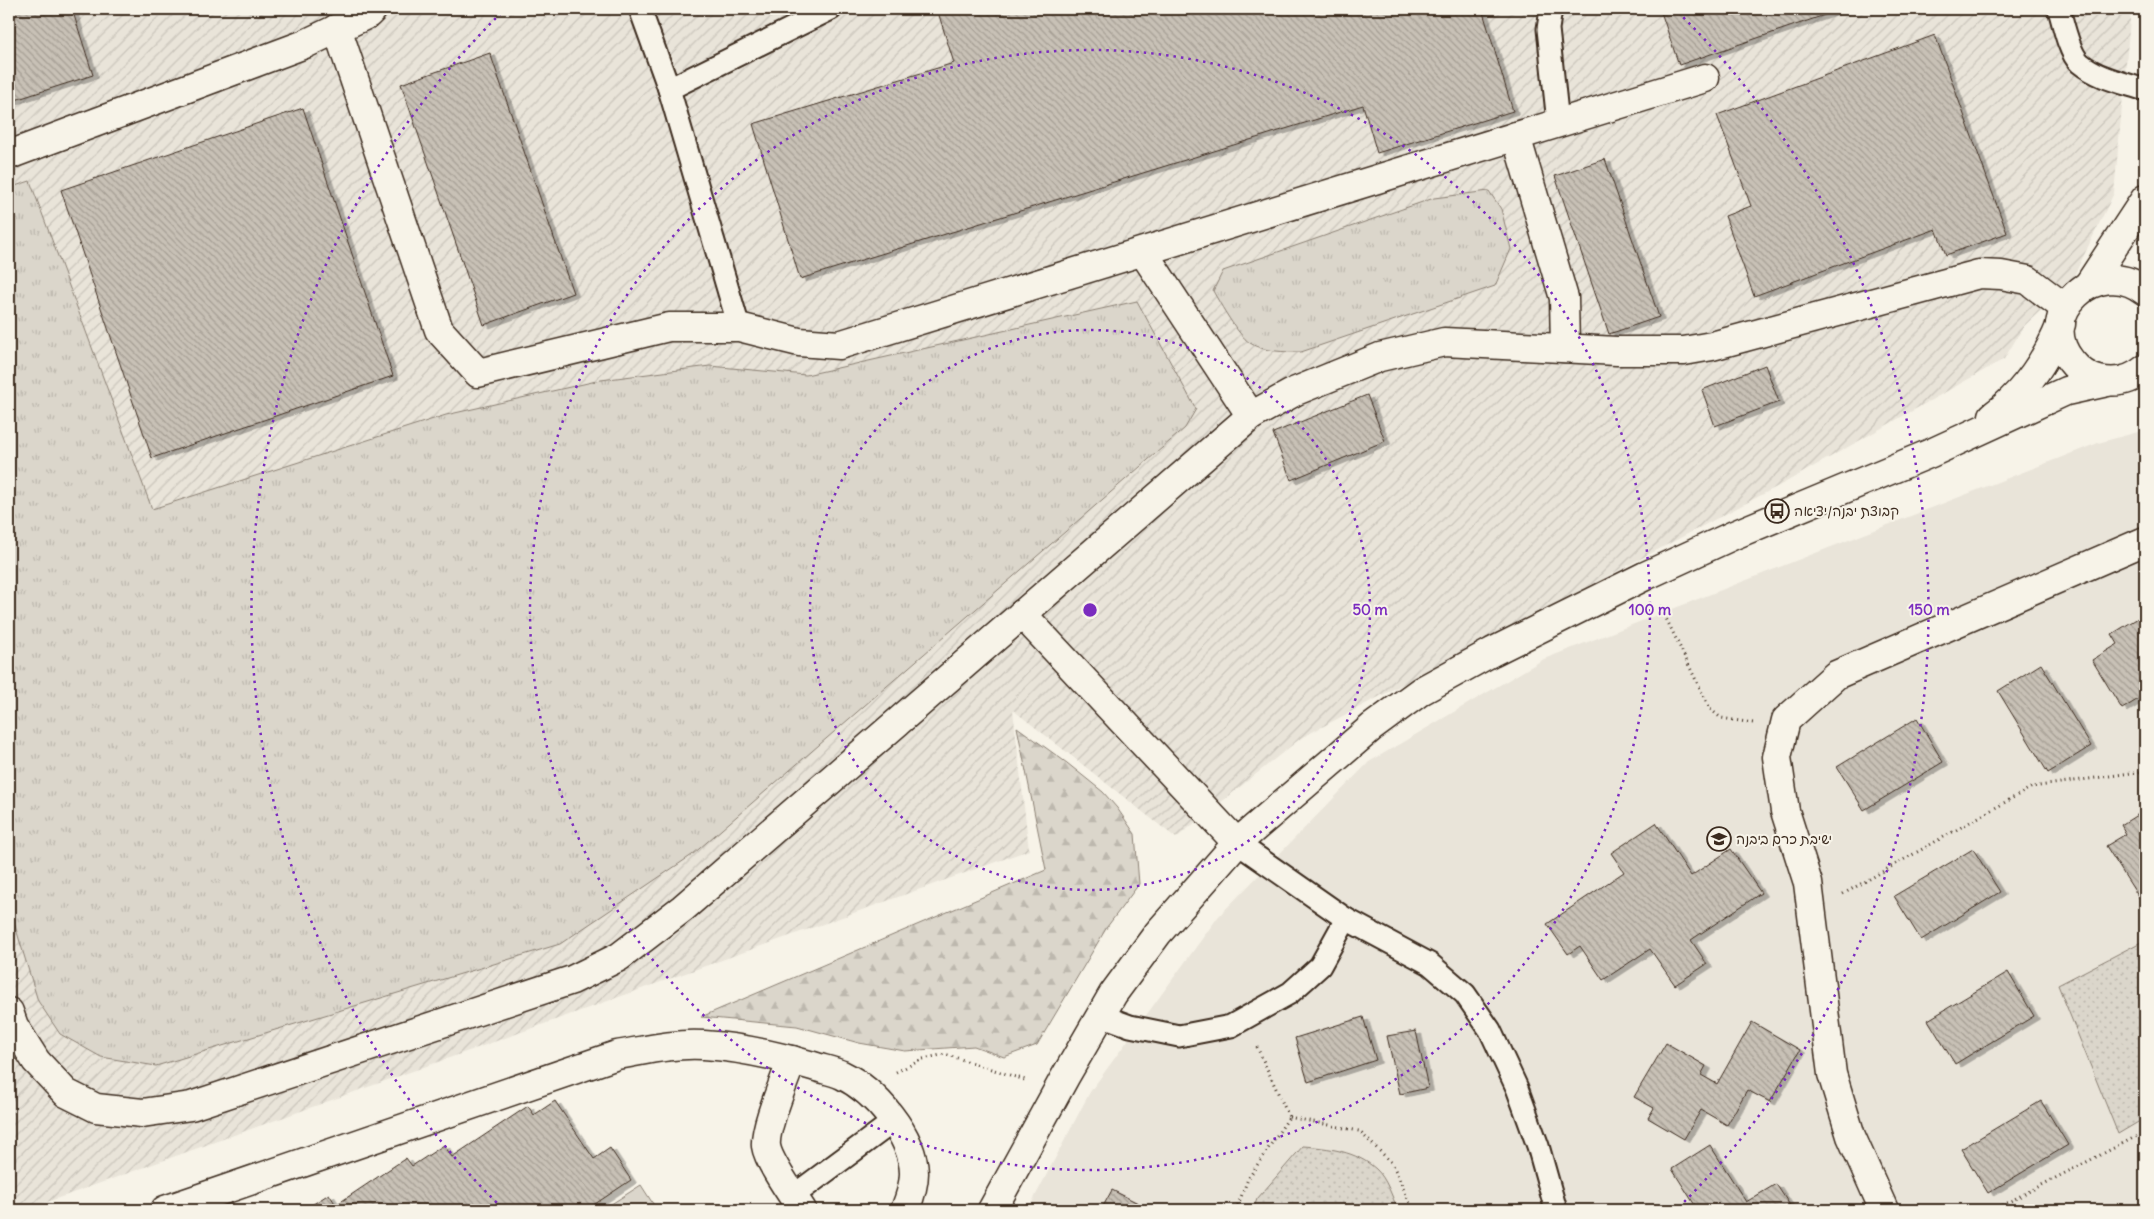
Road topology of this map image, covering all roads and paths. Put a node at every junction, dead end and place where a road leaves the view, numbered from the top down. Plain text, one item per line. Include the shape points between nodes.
1 (373, 9) edge
2 (640, 9) edge
3 (831, 9) edge
4 (1550, 9) edge
5 (2059, 9) edge
6 (338, 28) junction
7 (1705, 78) dead end
8 (669, 89) junction
9 (2145, 90) edge
10 (1558, 123) junction
11 (1516, 136) junction
12 (9, 155) edge
13 (2145, 199) edge
14 (1143, 252) junction
15 (2089, 284) junction
16 (2145, 292) edge
17 (2063, 316) junction
18 (739, 327) junction
19 (1565, 348) junction
20 (2145, 369) edge
21 (2107, 382) junction
22 (1251, 416) junction
23 (1964, 438) junction
24 (2145, 541) edge
25 (1645, 576) junction
26 (1022, 614) junction
27 (1784, 727) junction
28 (2145, 771) edge
29 (1238, 843) junction
30 (1812, 912) junction
31 (1346, 919) junction
32 (9, 1012) edge
33 (1100, 1015) junction
34 (1243, 1019) junction
35 (792, 1060) junction
36 (862, 1089) junction
37 (1057, 1091) junction
38 (1290, 1117) junction
39 (894, 1121) junction
40 (2145, 1132) edge
41 (798, 1203) edge
42 (165, 1210) edge
43 (905, 1210) edge
44 (992, 1210) edge
45 (1236, 1210) edge
46 (1413, 1210) edge
47 (1556, 1210) edge
48 (1884, 1210) edge
49 (1992, 1210) edge

1 - 6 street
2 - 8 lane
3 - 8 lane
4 - 10 lane via 1548,29
5 - 9 lane via 2069,43 2080,62 2104,76
6 - 12 street via 305,44
6 - 18 street via 439,330 478,373 669,327
7 - 10 street
8 - 18 lane
10 - 11 street
11 - 14 street
11 - 19 street via 1564,298
13 - 15 street
14 - 18 street via 839,345 799,342
14 - 22 street
15 - 16 street via 2106,279 2123,280
15 - 17 street via 2075,294
17 - 19 street via 2028,280 1979,274 1712,346 1665,351
17 - 21 street via 2061,341 2067,356 2078,370
17 - 23 street via 2046,355 2022,390
19 - 22 street via 1444,342 1380,357 1296,390
20 - 21 street via 2139,375
21 - 23 street via 2066,390
22 - 26 street
23 - 25 street
24 - 27 street via 1836,675 1786,720
25 - 27 path via 1710,709 1721,718
25 - 29 street via 1535,629 1421,691 1372,727
26 - 29 street
26 - 32 street via 684,908 619,957 572,980 191,1106 142,1113 96,1108 66,1093 36,1061
27 - 30 street via 1776,757 1785,811 1808,883
28 - 30 path via 2032,787
29 - 31 lane
29 - 33 street via 1158,933
30 - 48 street via 1832,1074 1851,1136
31 - 34 lane via 1320,966 1290,993
31 - 47 lane via 1430,964 1465,994 1490,1030 1517,1088
33 - 34 lane via 1130,1026 1180,1036 1231,1026
33 - 37 street
34 - 38 path
35 - 36 street via 842,1075
35 - 41 street via 768,1129 766,1146
35 - 42 street via 749,1050 704,1045 664,1047 617,1055
36 - 37 path via 923,1059 945,1054
36 - 39 street via 874,1097
37 - 44 street
38 - 45 path via 1248,1179
38 - 46 path via 1359,1131 1392,1163
39 - 41 lane
39 - 43 street via 909,1148 914,1173
40 - 49 path

